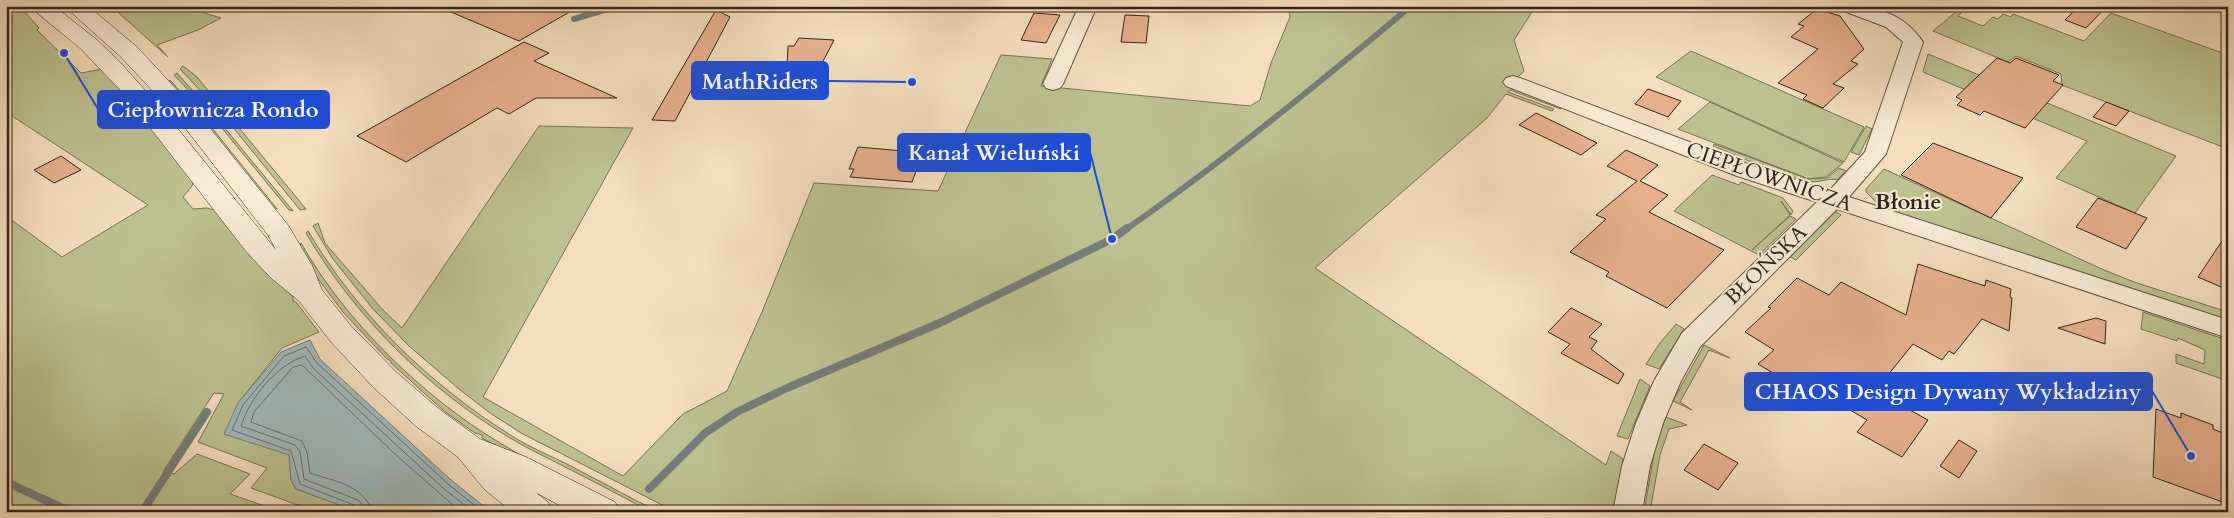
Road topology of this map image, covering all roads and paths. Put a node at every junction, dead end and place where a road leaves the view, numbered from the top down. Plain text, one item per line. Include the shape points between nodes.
1 (40, 6) edge
2 (75, 6) edge
3 (1088, 6) edge
4 (1848, 6) edge
5 (1513, 82) dead end
6 (1053, 84) dead end
7 (1833, 199) junction
8 (309, 294) junction
9 (2228, 329) edge
10 (469, 448) junction
11 (536, 512) edge
12 (603, 512) edge
13 (1627, 512) edge

1 - 8 main road via 88,45 135,92 257,248
2 - 8 main road via 129,52 209,142 284,239
3 - 6 street
4 - 7 street, BŁOŃSKA via 1902,29 1910,37 1913,48 1875,154 1858,176
5 - 7 street, CIEPŁOWNICZA via 1745,171
7 - 9 street, CIEPŁOWNICZA
7 - 13 street, BŁOŃSKA via 1701,328 1686,348 1644,433
8 - 10 main road via 390,385
10 - 11 main road via 496,480
10 - 12 main road via 515,466

